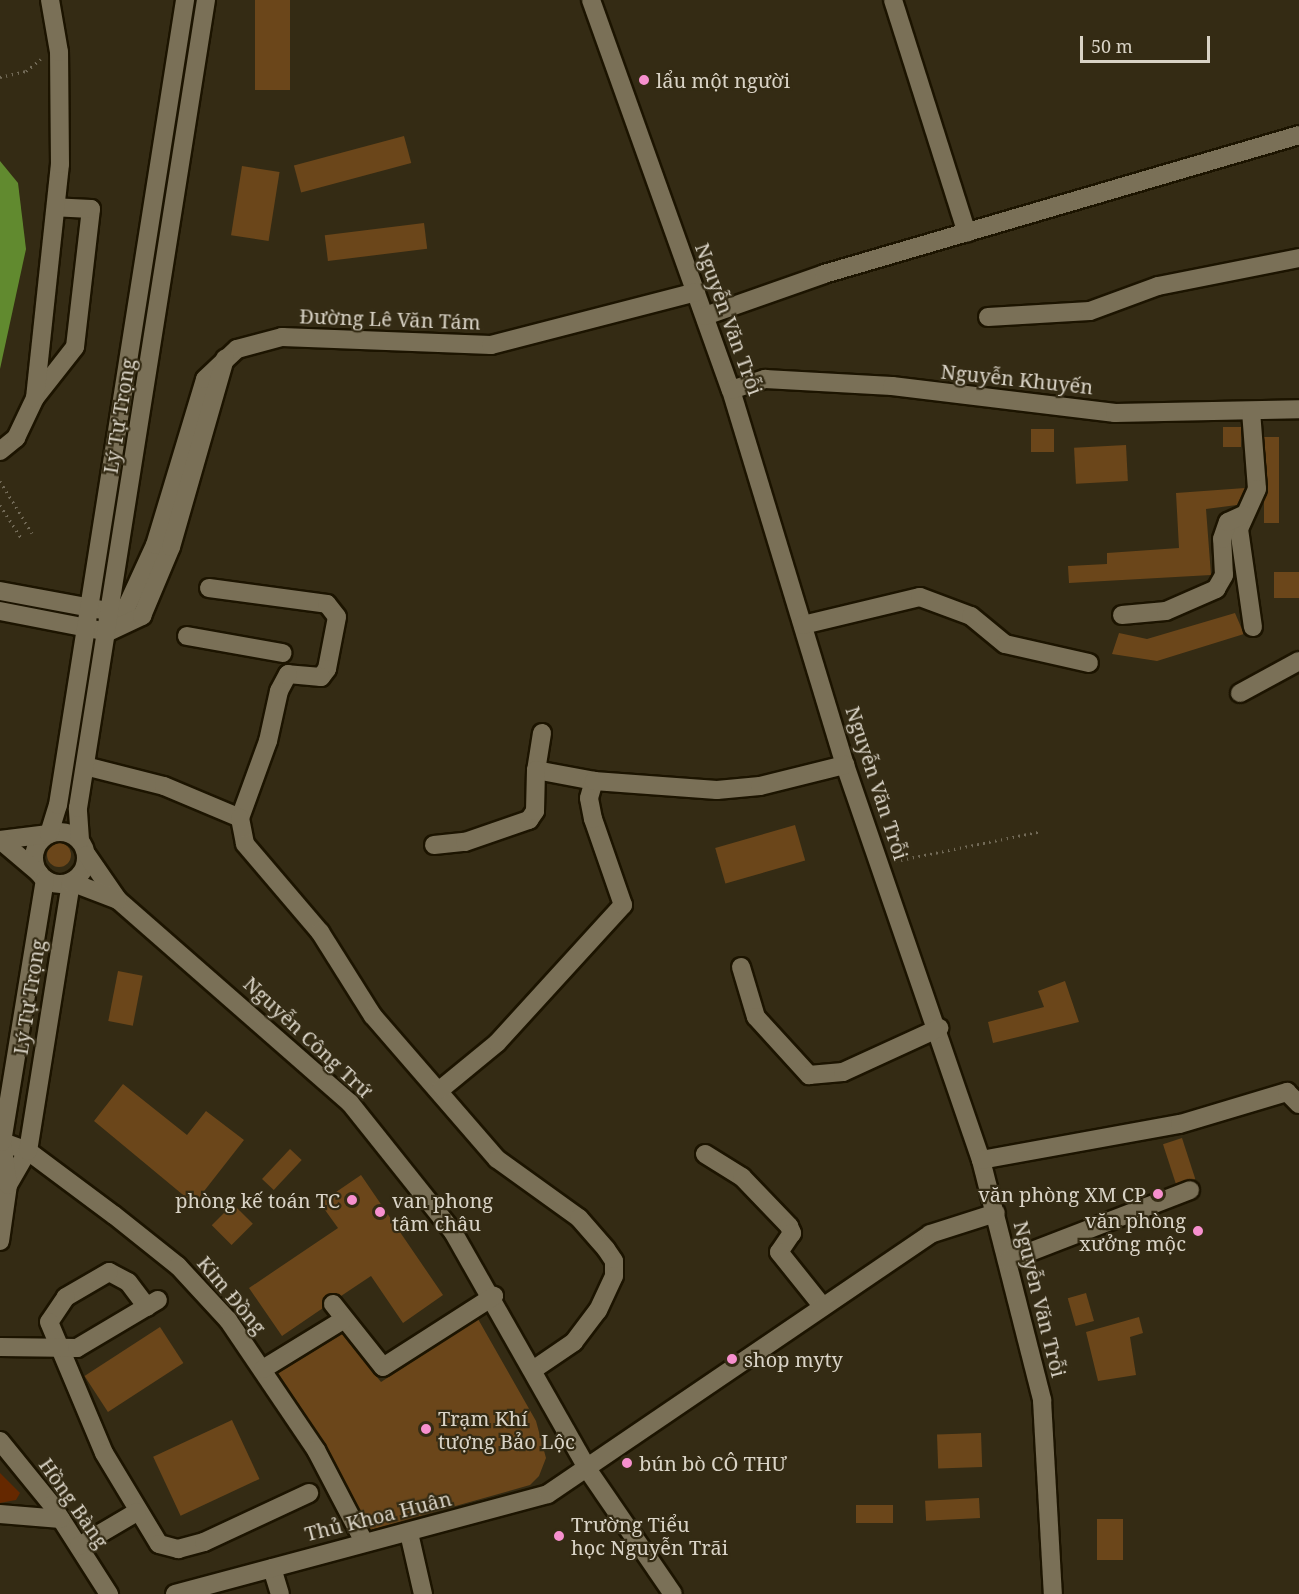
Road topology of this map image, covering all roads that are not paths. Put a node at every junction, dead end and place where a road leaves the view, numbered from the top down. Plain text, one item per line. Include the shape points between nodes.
1 (50, 0) edge
2 (185, 0) edge
3 (206, 0) edge
4 (591, 0) edge
5 (893, 0) edge
6 (1299, 135) edge
7 (56, 207) junction
8 (967, 232) junction
9 (1299, 258) edge
10 (696, 292) junction
11 (705, 316) junction
12 (988, 317) dead end
13 (225, 359) junction
14 (731, 390) junction
15 (35, 398) junction
16 (1299, 409) edge
17 (1251, 411) junction
18 (0, 452) edge
19 (1243, 515) junction
20 (209, 588) dead end
21 (0, 591) edge
22 (90, 608) junction
23 (0, 611) edge
24 (112, 612) junction
25 (1122, 615) dead end
26 (803, 625) junction
27 (1253, 627) dead end
28 (86, 628) junction
29 (108, 632) junction
30 (187, 636) dead end
31 (282, 653) dead end
32 (1299, 661) edge
33 (1089, 663) dead end
34 (1240, 693) dead end
35 (542, 733) dead end
36 (845, 765) junction
37 (85, 766) junction
38 (536, 770) junction
39 (594, 781) junction
40 (240, 818) junction
41 (48, 834) junction
42 (0, 840) edge
43 (434, 845) dead end
44 (83, 847) junction
45 (42, 876) junction
46 (71, 882) junction
47 (118, 900) junction
48 (741, 967) dead end
49 (939, 1029) junction
50 (441, 1089) junction
51 (1299, 1104) edge
52 (1, 1141) edge
53 (28, 1151) junction
54 (705, 1154) dead end
55 (981, 1160) junction
56 (8, 1185) junction
57 (1190, 1190) dead end
58 (996, 1213) junction
59 (0, 1241) edge
60 (1009, 1260) junction
61 (494, 1296) junction
62 (333, 1304) dead end
63 (823, 1307) junction
64 (343, 1320) junction
65 (0, 1347) edge
66 (57, 1350) junction
67 (263, 1369) junction
68 (533, 1370) junction
69 (0, 1441) edge
70 (588, 1470) junction
71 (309, 1493) dead end
72 (137, 1512) junction
73 (0, 1514) edge
74 (61, 1519) junction
75 (409, 1533) junction
76 (363, 1540) junction
77 (79, 1546) junction
78 (272, 1568) junction
79 (109, 1594) edge
80 (175, 1594) edge
81 (280, 1594) edge
82 (423, 1594) edge
83 (673, 1594) edge
84 (1053, 1594) edge

1 - 7 street via 59,52
2 - 22 street, Lý Tự Trọng
3 - 24 street, Lý Tự Trọng
4 - 10 street, Nguyễn Văn Trỗi
5 - 8 street
6 - 8 street
7 - 15 street
7 - 15 street via 91,209 75,347
8 - 11 street
9 - 12 street via 1158,286 1090,311
10 - 11 street, Nguyễn Văn Trỗi
10 - 13 street, Đường Lê Văn Tám via 491,345 282,338 256,342
11 - 14 street, Nguyễn Văn Trỗi
13 - 24 street, Đường Lê Văn Tám via 205,379 135,596
13 - 29 street via 195,474 149,606 133,625
14 - 17 street, Nguyễn Khuyến via 765,379 892,386 1115,413
14 - 26 street, Nguyễn Văn Trỗi
15 - 18 street via 16,438
16 - 17 street, Nguyễn Khuyến
17 - 19 street via 1257,489
19 - 25 street via 1228,522 1222,538 1224,575 1216,589 1166,611
19 - 27 street via 1239,529
20 - 40 street via 327,604 337,617 327,669 321,676 288,674 279,690 268,741
21 - 22 street
22 - 24 street
22 - 28 street, Lý Tự Trọng
23 - 28 street
24 - 29 street, Lý Tự Trọng
26 - 33 street via 920,597 971,616 1005,644
26 - 36 street, Nguyễn Văn Trỗi
28 - 29 street
28 - 41 street, Lý Tự Trọng via 58,805
29 - 37 street, Lý Tự Trọng
30 - 31 street
32 - 34 street
35 - 38 street
36 - 39 street via 760,786 717,790
36 - 49 street, Nguyễn Văn Trỗi
37 - 40 street via 164,786
37 - 44 street, Lý Tự Trọng
38 - 39 street
38 - 43 street via 535,811 529,820 465,842
39 - 50 street via 589,798 593,819 623,905 496,1043
40 - 50 street via 245,844 320,932 355,991
41 - 42 street
41 - 44 street via 65,832
41 - 45 street via 34,856
42 - 45 street
44 - 46 street via 83,871
44 - 47 street, Nguyễn Công Trứ
45 - 46 street
45 - 52 street, Lý Tự Trọng
46 - 47 street, Nguyễn Công Trứ
46 - 53 street, Lý Tự Trọng
47 - 61 street, Nguyễn Công Trứ via 350,1104 453,1232
48 - 49 street via 756,1017 809,1076 843,1072
49 - 55 street, Nguyễn Văn Trỗi
50 - 68 street via 497,1159 579,1218 614,1261 614,1275 598,1310 574,1342
51 - 55 street via 1287,1092 1179,1124
52 - 53 street, Kim Đồng
52 - 56 street, Lý Tự Trọng
53 - 56 street, Lý Tự Trọng
53 - 67 street, Kim Đồng via 178,1266
54 - 63 street via 742,1177 789,1226 792,1233 779,1252
55 - 58 street, Nguyễn Văn Trỗi
56 - 59 street, Lý Tự Trọng
57 - 60 street
58 - 60 street, Nguyễn Văn Trỗi
58 - 63 street, Thủ Khoa Huân via 930,1234
60 - 84 street, Nguyễn Văn Trỗi via 1042,1400
61 - 64 street via 383,1367
61 - 68 street, Nguyễn Công Trứ
62 - 64 street
63 - 70 street, Thủ Khoa Huân via 705,1384
64 - 67 street
65 - 66 street
66 - 66 street via 49,1322 54,1310 109,1272 153,1303 77,1348
66 - 72 street
67 - 76 street, Kim Đồng via 316,1450
68 - 70 street, Nguyễn Công Trứ
69 - 74 street, Hồng Bàng
70 - 75 street, Thủ Khoa Huân via 549,1494
70 - 83 street, Nguyễn Công Trứ
71 - 72 street via 204,1542 178,1548 159,1544
72 - 77 street
73 - 74 street
74 - 77 street, Hồng Bàng
75 - 76 street, Thủ Khoa Huân
75 - 82 street
76 - 78 street, Thủ Khoa Huân
77 - 79 street, Hồng Bàng
78 - 80 street, Thủ Khoa Huân
78 - 81 street

